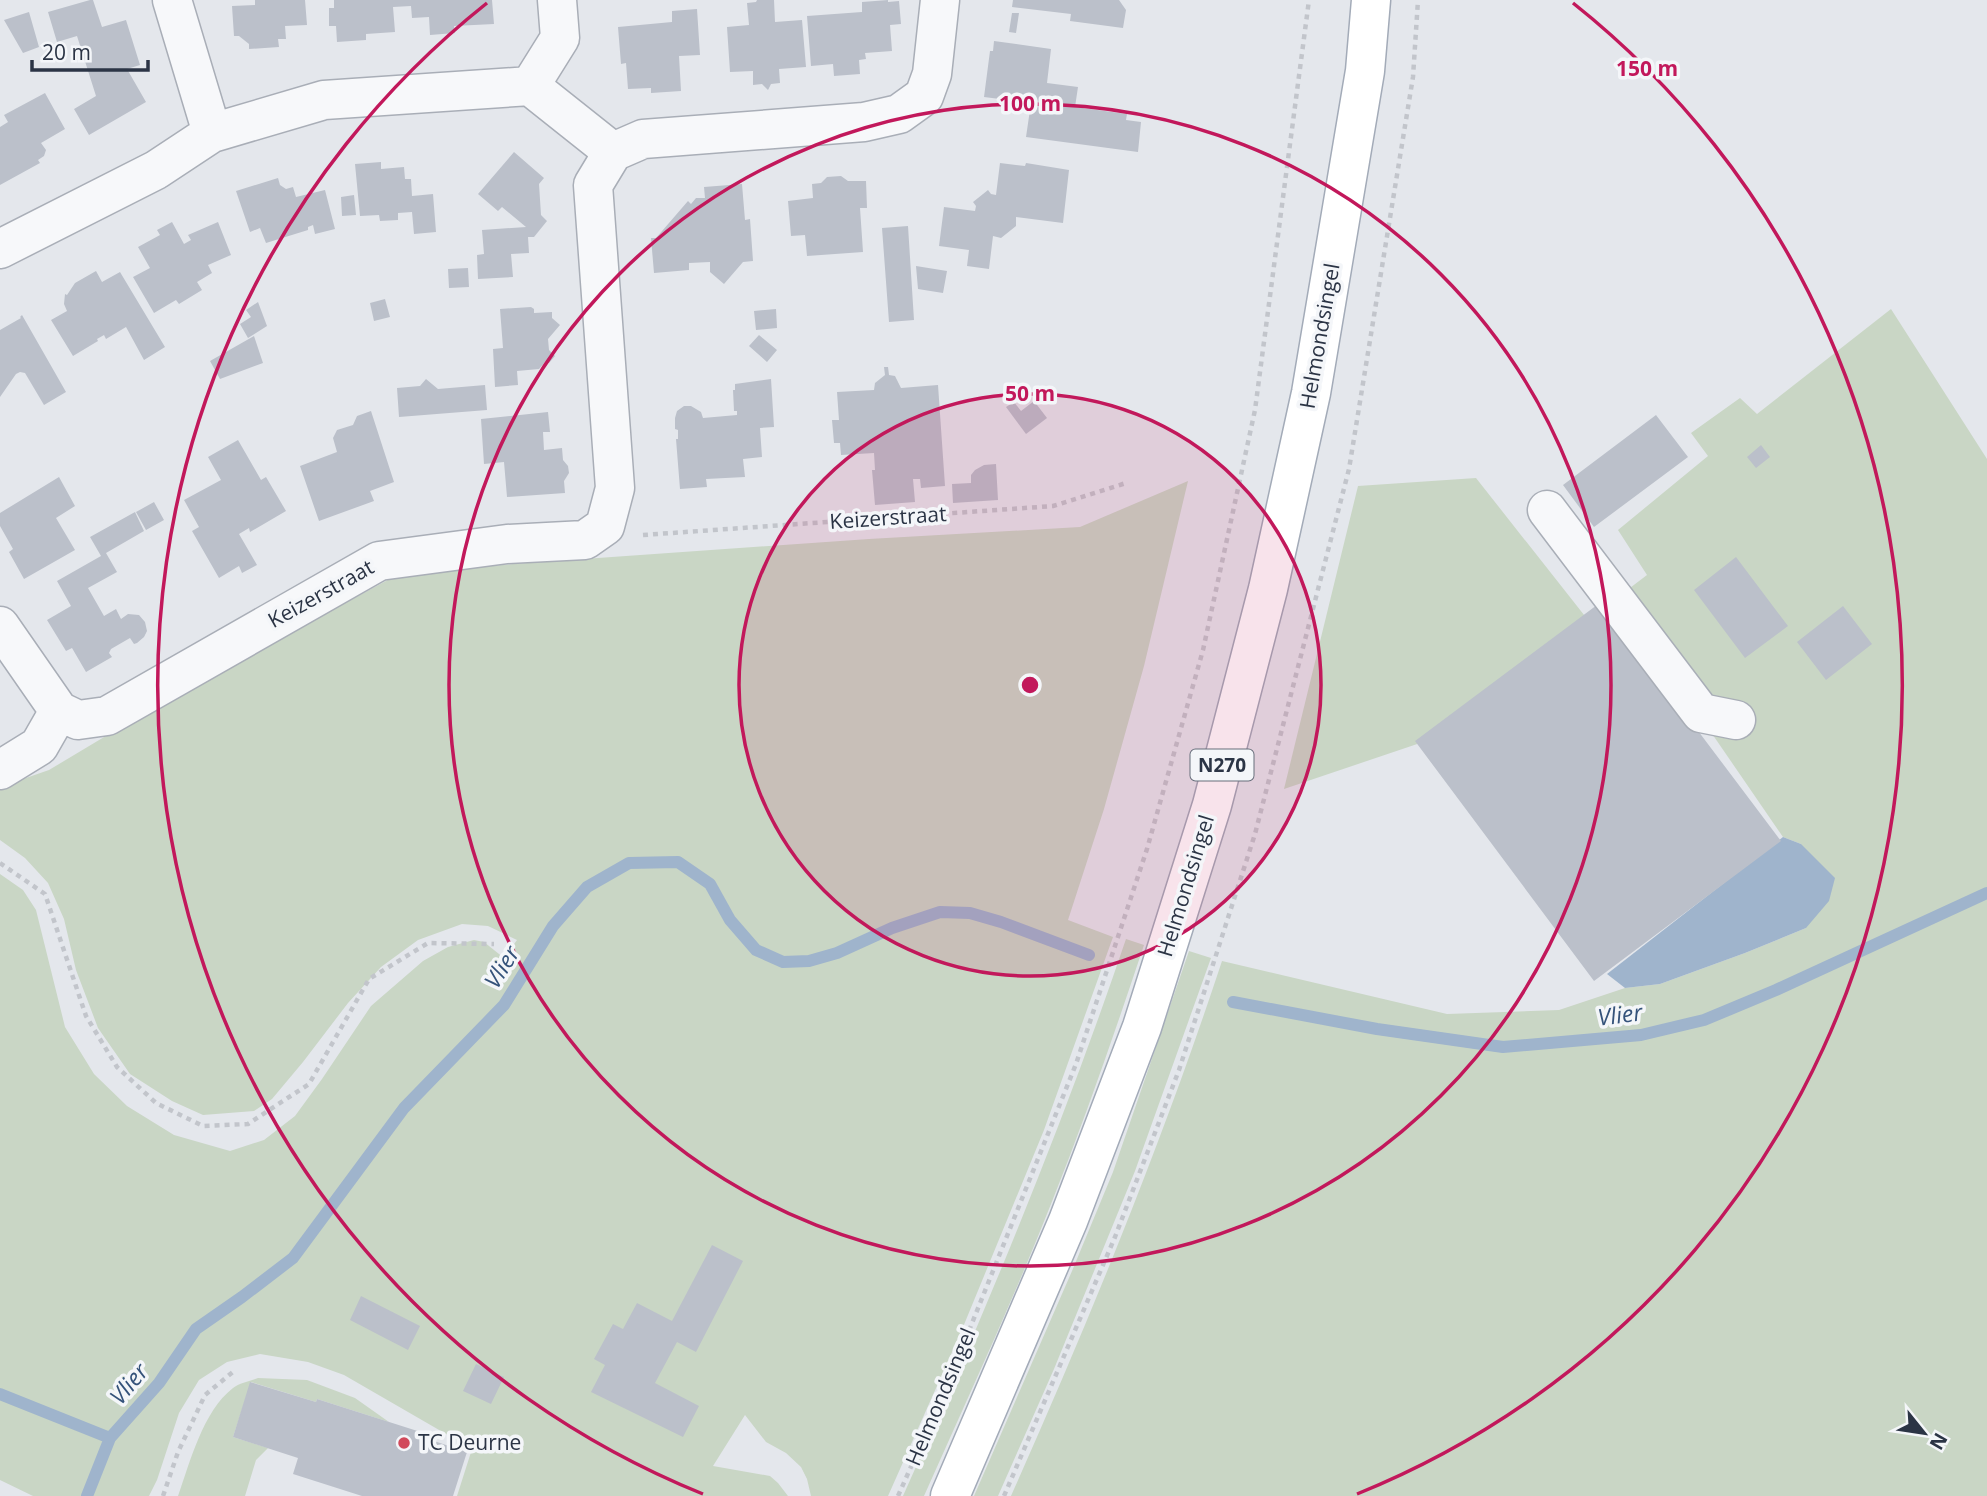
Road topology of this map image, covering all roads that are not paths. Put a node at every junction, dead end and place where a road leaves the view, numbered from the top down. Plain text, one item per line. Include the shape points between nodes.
1 (172, 0) edge
2 (557, 0) edge
3 (940, 0) edge
4 (1371, 0) edge
5 (530, 86) junction
6 (212, 132) junction
7 (613, 152) junction
8 (0, 249) edge
9 (1547, 510) dead end
10 (0, 626) edge
11 (59, 710) junction
12 (1736, 720) dead end
13 (0, 770) edge
14 (950, 1496) edge

1 - 6 street
2 - 5 street via 560,38
3 - 7 street via 932,74 924,96 899,114 864,122 643,139
4 - 14 main road, Helmondsingel / N270 via 1365,71 1311,393 1268,589 1212,805 1137,1040 1068,1222
5 - 6 street via 324,100
5 - 7 street
6 - 8 street via 156,170
7 - 11 street, Keizerstraat via 593,185 615,488 605,526 584,540 507,544 379,561 107,716 78,720
9 - 12 street via 1701,713
10 - 11 street
11 - 13 street via 39,746

